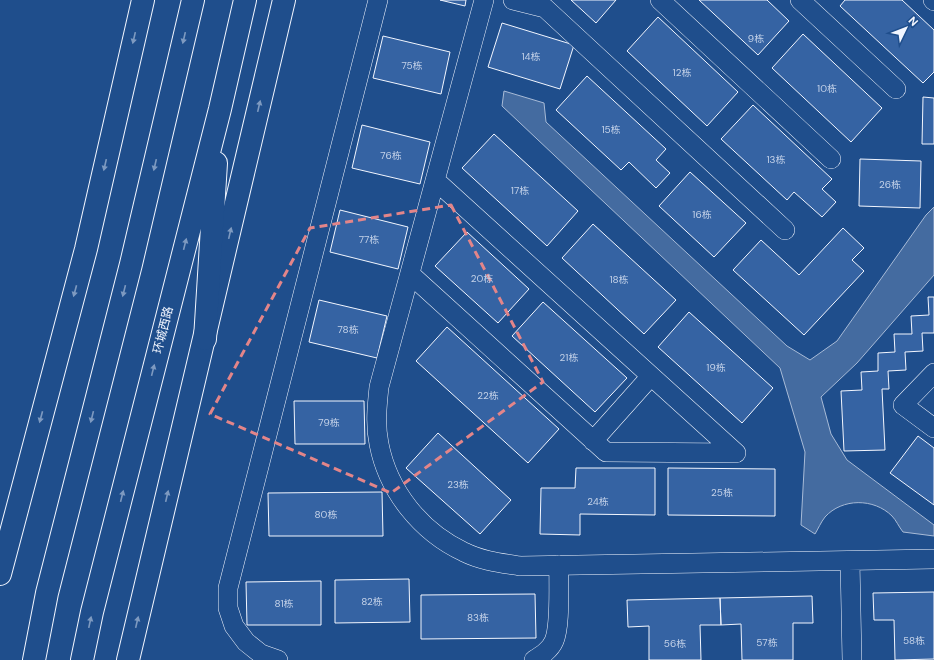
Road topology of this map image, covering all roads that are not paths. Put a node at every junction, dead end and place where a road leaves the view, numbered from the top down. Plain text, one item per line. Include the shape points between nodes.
1 (143, 0) edge
2 (193, 0) edge
3 (245, 0) edge
4 (284, 0) edge
5 (378, 0) edge
6 (484, 0) edge
7 (513, 0) edge
8 (660, 0) edge
9 (800, 0) edge
10 (896, 90) dead end
11 (220, 109) junction
12 (831, 159) dead end
13 (435, 180) junction
14 (785, 230) dead end
15 (410, 274) junction
16 (205, 339) junction
17 (934, 373) edge
18 (651, 376) junction
19 (934, 428) edge
20 (593, 441) junction
21 (934, 559) edge
22 (850, 561) junction
23 (559, 565) junction
24 (0, 574) edge
25 (34, 660) edge
26 (82, 660) edge
27 (128, 660) edge
28 (278, 660) edge
29 (534, 660) edge
30 (852, 660) edge

1 -> 24 main road via 86,249
2 -> 25 main road via 131,264 47,593
3 - 11 main road, 环城西路
16 -> 4 main road
5 - 28 lane via 228,588 228,608 234,626 246,642 261,654
6 - 13 lane
7 - 14 lane via 545,8
8 - 12 lane
9 - 10 lane
11 - 16 main road
26 -> 11 main road, 环城西路
13 - 15 lane
13 - 18 lane
15 - 20 lane
15 - 23 lane via 379,387 376,415 379,444 387,471 400,497 418,519 440,538 464,552 492,562 520,566
27 -> 16 main road
17 - 19 lane via 903,405
18 - 20 lane
18 - 20 lane via 736,453 606,452
21 - 22 lane
22 - 23 lane
22 - 30 lane
23 - 29 lane via 558,628 554,641

